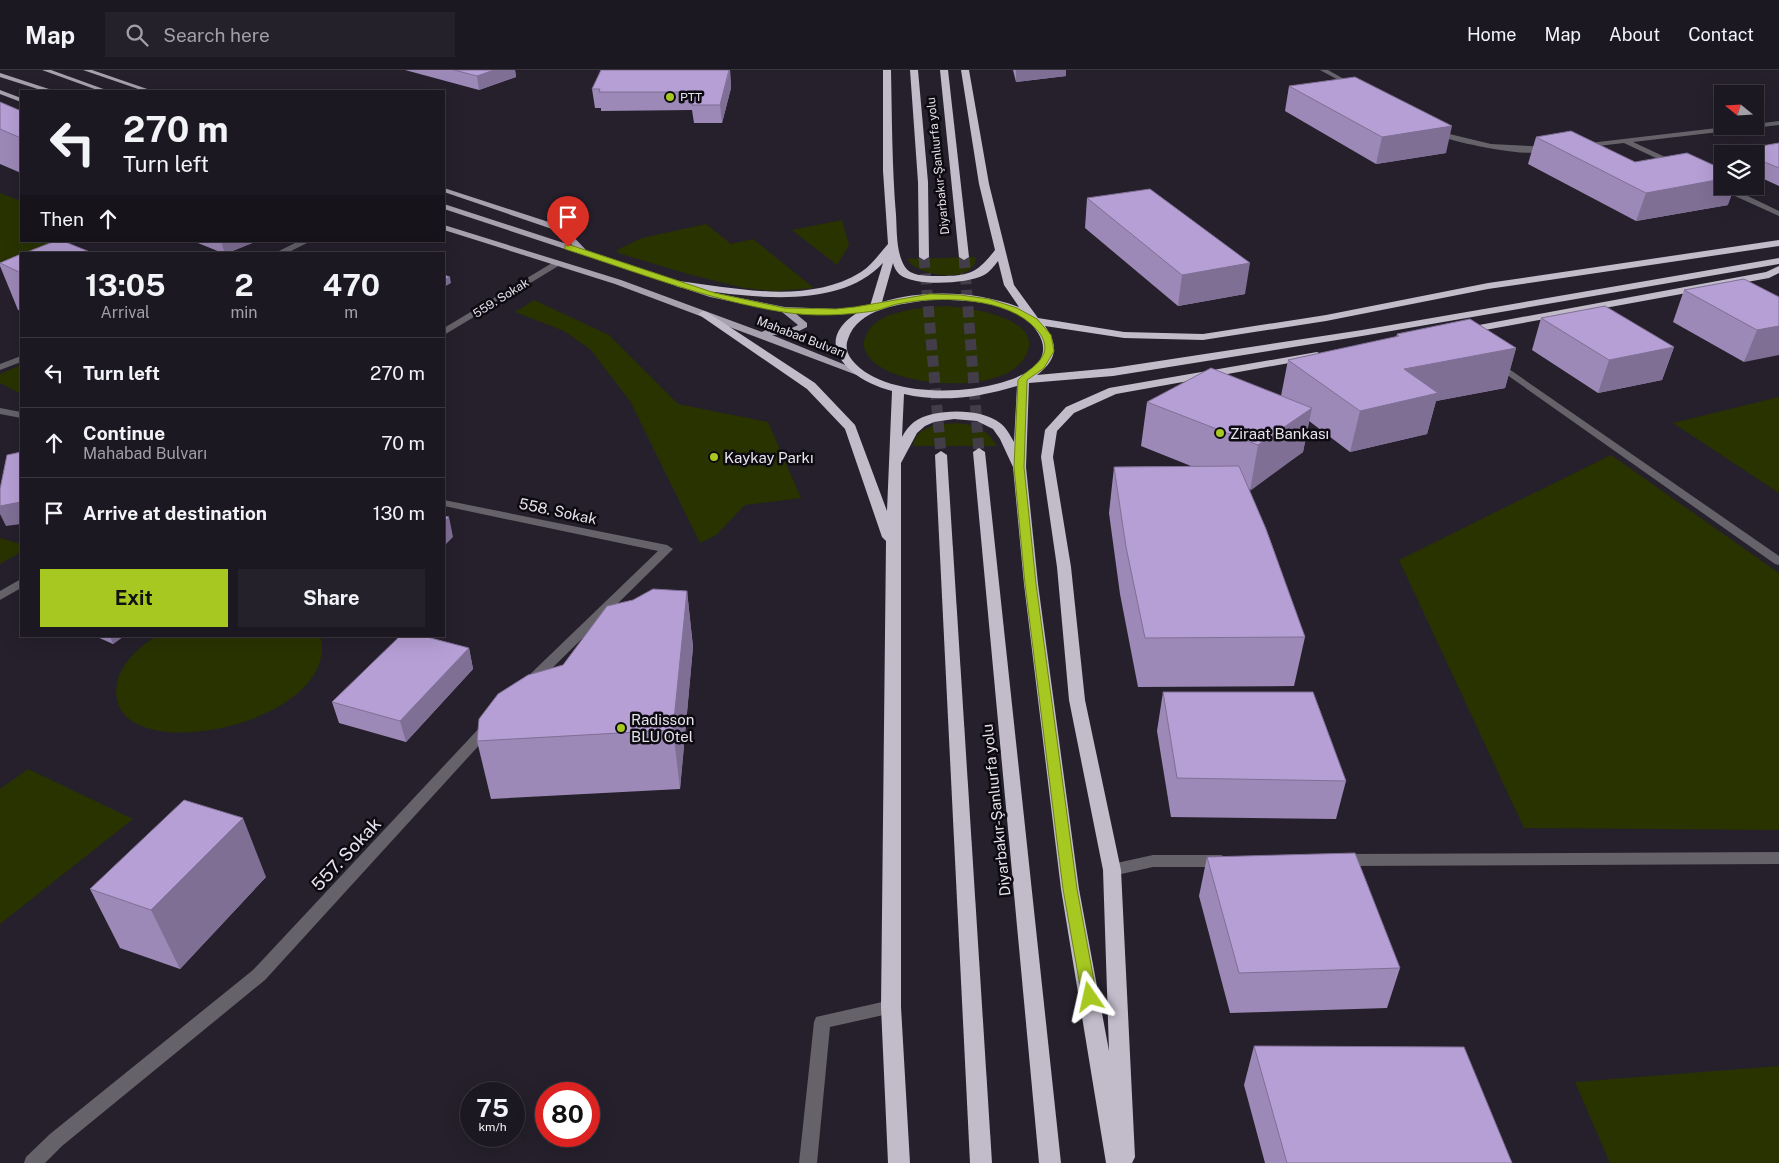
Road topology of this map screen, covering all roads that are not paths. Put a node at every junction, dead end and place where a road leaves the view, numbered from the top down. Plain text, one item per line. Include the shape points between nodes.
1 (45, 70) edge
2 (86, 70) edge
3 (887, 70) edge
4 (914, 70) edge
5 (944, 70) edge
6 (965, 70) edge
7 (1323, 70) edge
8 (0, 74) edge
9 (47, 90) edge
10 (103, 90) edge
11 (147, 90) edge
12 (0, 92) edge
13 (1364, 92) edge
14 (20, 100) edge
15 (1779, 123) edge
16 (1764, 125) edge
17 (1429, 129) edge
18 (1714, 131) edge
19 (1625, 141) junction
20 (1571, 147) edge
21 (1553, 149) edge
22 (1680, 167) edge
23 (1707, 180) edge
24 (445, 190) edge
25 (445, 206) edge
26 (1779, 214) edge
27 (445, 228) edge
28 (305, 242) edge
29 (1779, 243) edge
30 (893, 245) junction
31 (1000, 251) junction
32 (282, 252) edge
33 (586, 253) junction
34 (924, 257) tunnel mouth
35 (964, 258) tunnel mouth
36 (1779, 261) edge
37 (557, 263) junction
38 (1779, 269) edge
39 (678, 284) junction
40 (875, 308) junction
41 (785, 310) junction
42 (703, 314) junction
43 (1034, 321) junction
44 (744, 329) junction
45 (445, 331) edge
46 (1452, 333) joint
47 (1465, 341) edge
48 (1375, 345) edge
49 (1355, 348) edge
50 (1336, 352) edge
51 (1489, 358) edge
52 (20, 359) edge
53 (0, 367) edge
54 (865, 376) junction
55 (1023, 380) junction
56 (898, 389) junction
57 (0, 411) edge
58 (20, 415) edge
59 (979, 452) tunnel mouth
60 (942, 455) tunnel mouth
61 (894, 465) junction
62 (1019, 467) junction
63 (445, 503) edge
64 (893, 547) junction
65 (1779, 561) edge
66 (20, 584) edge
67 (0, 596) edge
68 (520, 693) edge
69 (500, 715) edge
70 (1779, 858) edge
71 (1322, 860) edge
72 (1232, 861) edge
73 (1112, 870) junction
74 (892, 1007) junction
75 (33, 1163) edge
76 (808, 1163) edge
77 (899, 1163) edge
78 (981, 1163) edge
79 (1050, 1163) edge
80 (1117, 1163) edge
81 (1124, 1163) edge

1 - 10 main road
2 - 11 main road
3 - 30 highway
4 - 34 highway, Diyarbakır-Şanlıurfa yolu
5 - 35 highway, Diyarbakır-Şanlıurfa yolu
6 - 31 highway via 984,184
7 - 13 street
8 - 9 main road
12 - 14 main road
15 - 16 street
17 - 21 street via 1452,139 1487,146
18 - 19 street
19 - 20 street
19 - 22 street
23 - 26 street
24 - 33 main road via 560,229
25 - 33 main road, Mahabad Bulvarı
27 - 37 main road, Mahabad Bulvarı
28 - 32 street
29 - 43 highway via 1488,286 1326,318 1203,337 1124,335
30 - 31 highway via 901,269 907,275 932,280 981,273
30 - 39 highway via 864,274 822,290 772,294
30 - 40 highway
31 - 43 highway via 1009,285
33 - 39 main road, Mahabad Bulvarı
36 - 55 highway via 1113,372
37 - 42 main road, Mahabad Bulvarı
37 - 45 street, 559. Sokak
38 - 46 highway via 1769,275
39 - 41 main road, Mahabad Bulvarı
40 - 41 main road, Mahabad Bulvarı via 836,312
40 - 43 highway via 930,297 960,297 997,304
40 - 54 highway via 855,320 842,334 840,350 850,365
41 - 44 main road via 804,325 798,331 782,334
42 - 44 main road, Mahabad Bulvarı
42 - 64 highway via 811,386 851,428
43 - 55 highway via 1047,335 1049,351 1041,366
44 - 54 main road, Mahabad Bulvarı
46 - 47 street
48 - 49 highway
50 - 73 highway via 1114,391 1070,410 1051,430 1047,456 1064,567 1077,700
51 - 65 street
52 - 53 street
54 - 56 highway
55 - 56 highway via 1002,388 960,394 924,394
55 - 62 highway
56 - 61 highway
57 - 58 street
59 - 79 highway, Diyarbakır-Şanlıurfa yolu
60 - 78 highway, Diyarbakır-Şanlıurfa yolu
61 - 62 highway via 913,429 941,416 958,415 996,425
61 - 64 highway
62 - 80 highway via 1030,584 1070,889
63 - 68 street, 558. Sokak via 667,549
64 - 74 highway
66 - 67 street
69 - 75 street, 557. Sokak via 259,975 56,1140
70 - 71 street
72 - 73 street via 1153,861
73 - 81 highway
74 - 76 street via 822,1022
74 - 77 highway

